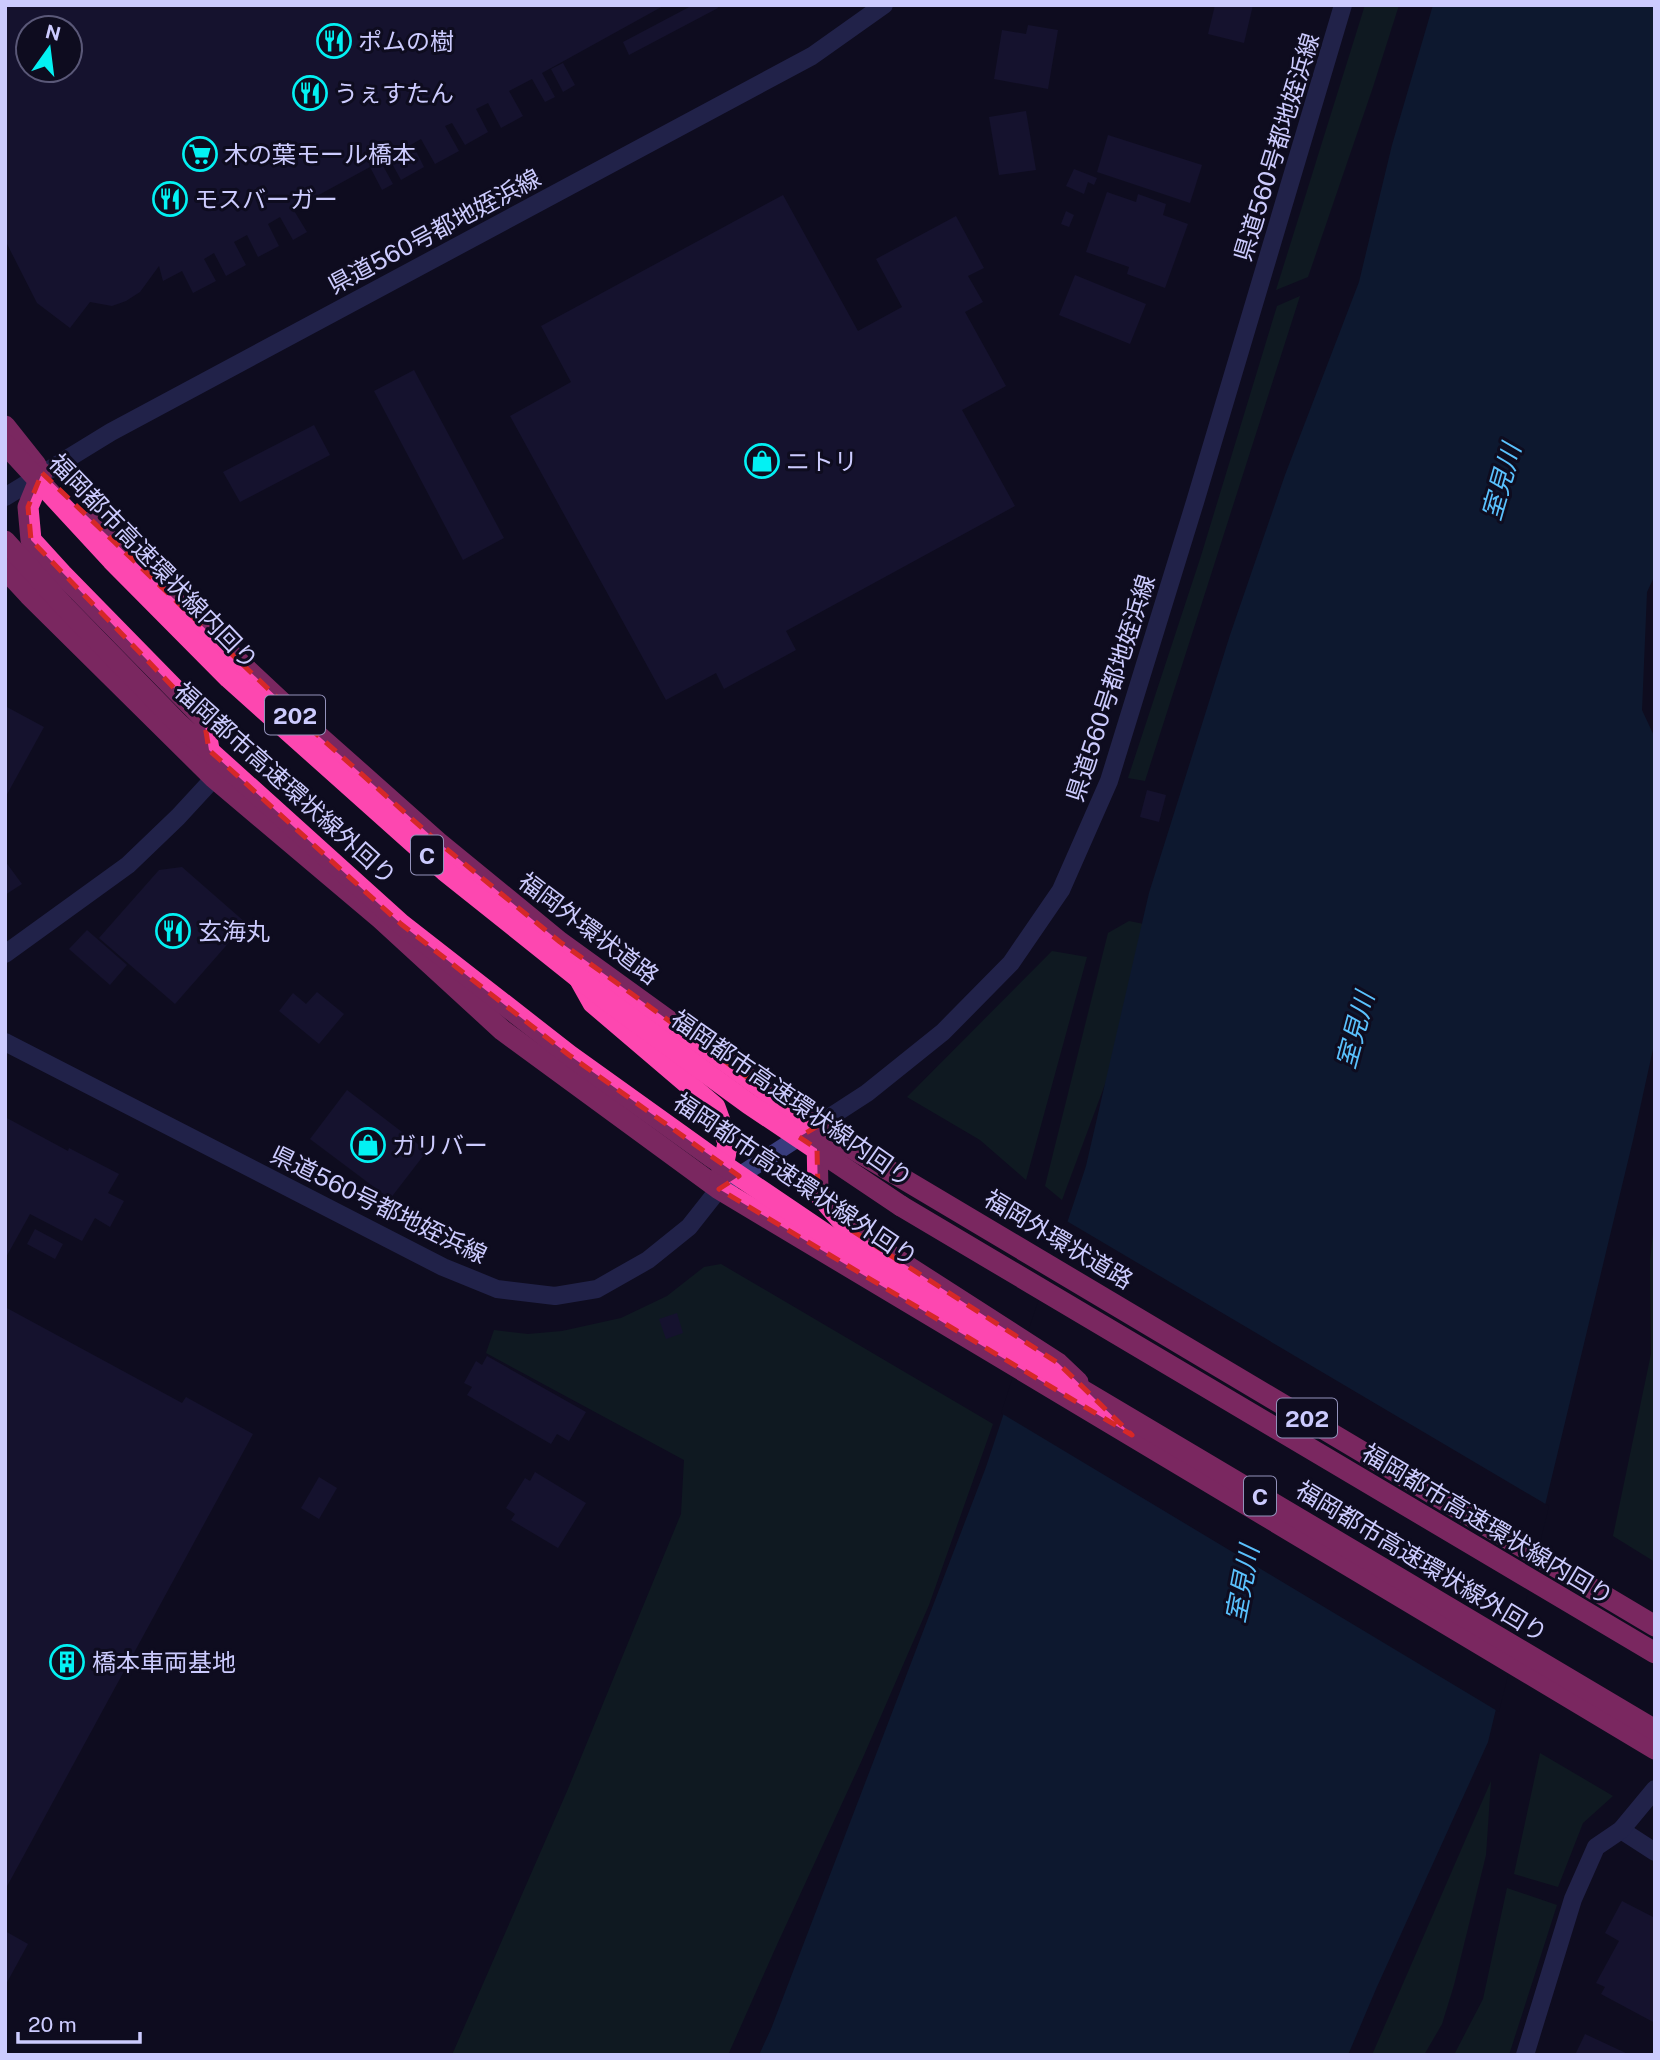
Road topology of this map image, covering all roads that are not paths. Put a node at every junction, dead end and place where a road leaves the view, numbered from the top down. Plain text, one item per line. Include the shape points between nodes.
1 (884, 5) edge
2 (1343, 5) edge
3 (5, 426) edge
4 (5, 444) edge
5 (42, 473) junction
6 (5, 497) edge
7 (5, 541) edge
8 (5, 569) edge
9 (214, 778) junction
10 (560, 942) junction
11 (5, 954) edge
12 (5, 1042) edge
13 (816, 1127) junction
14 (719, 1189) junction
15 (1132, 1435) junction
16 (1655, 1626) edge
17 (1655, 1653) edge
18 (1655, 1730) edge
19 (1655, 1749) edge
20 (1655, 1790) edge
21 (1621, 1830) junction
22 (1655, 1852) edge
23 (1525, 2055) edge

1 - 5 street, 県道560号都地姪浜線 via 812,56 123,425
2 - 13 street, 県道560号都地姪浜線 via 1109,781 1061,890 1011,964 943,1032
3 - 5 highway, 福岡外環状道路 / 202
4 - 17 highway, 福岡都市高速環状線内回り / C, bridge via 229,678 444,871 609,1002 901,1206
5 - 6 street, 県道560号都地姪浜線
5 - 9 highway via 28,507 31,540 204,719
5 - 10 highway, 福岡外環状道路 / 202 via 111,544 304,723
7 - 18 highway, 福岡都市高速環状線外回り / C, bridge via 178,723 401,924 580,1062 866,1261
8 - 9 highway
9 - 11 street via 128,865
9 - 14 highway via 381,919 502,1030
10 - 13 highway, 福岡外環状道路 / 202
10 - 14 highway via 593,1003 715,1107 728,1143
12 - 14 street, 県道560号都地姪浜線 via 431,1261 497,1289 555,1296 597,1289 649,1260 689,1227
13 - 14 street, 県道560号都地姪浜線
13 - 15 highway, bridge via 818,1192 848,1228 1058,1363
13 - 16 highway, 福岡外環状道路 / 202
14 - 15 highway
15 - 19 highway
20 - 21 street
21 - 22 street
21 - 23 street via 1596,1847 1578,1888

